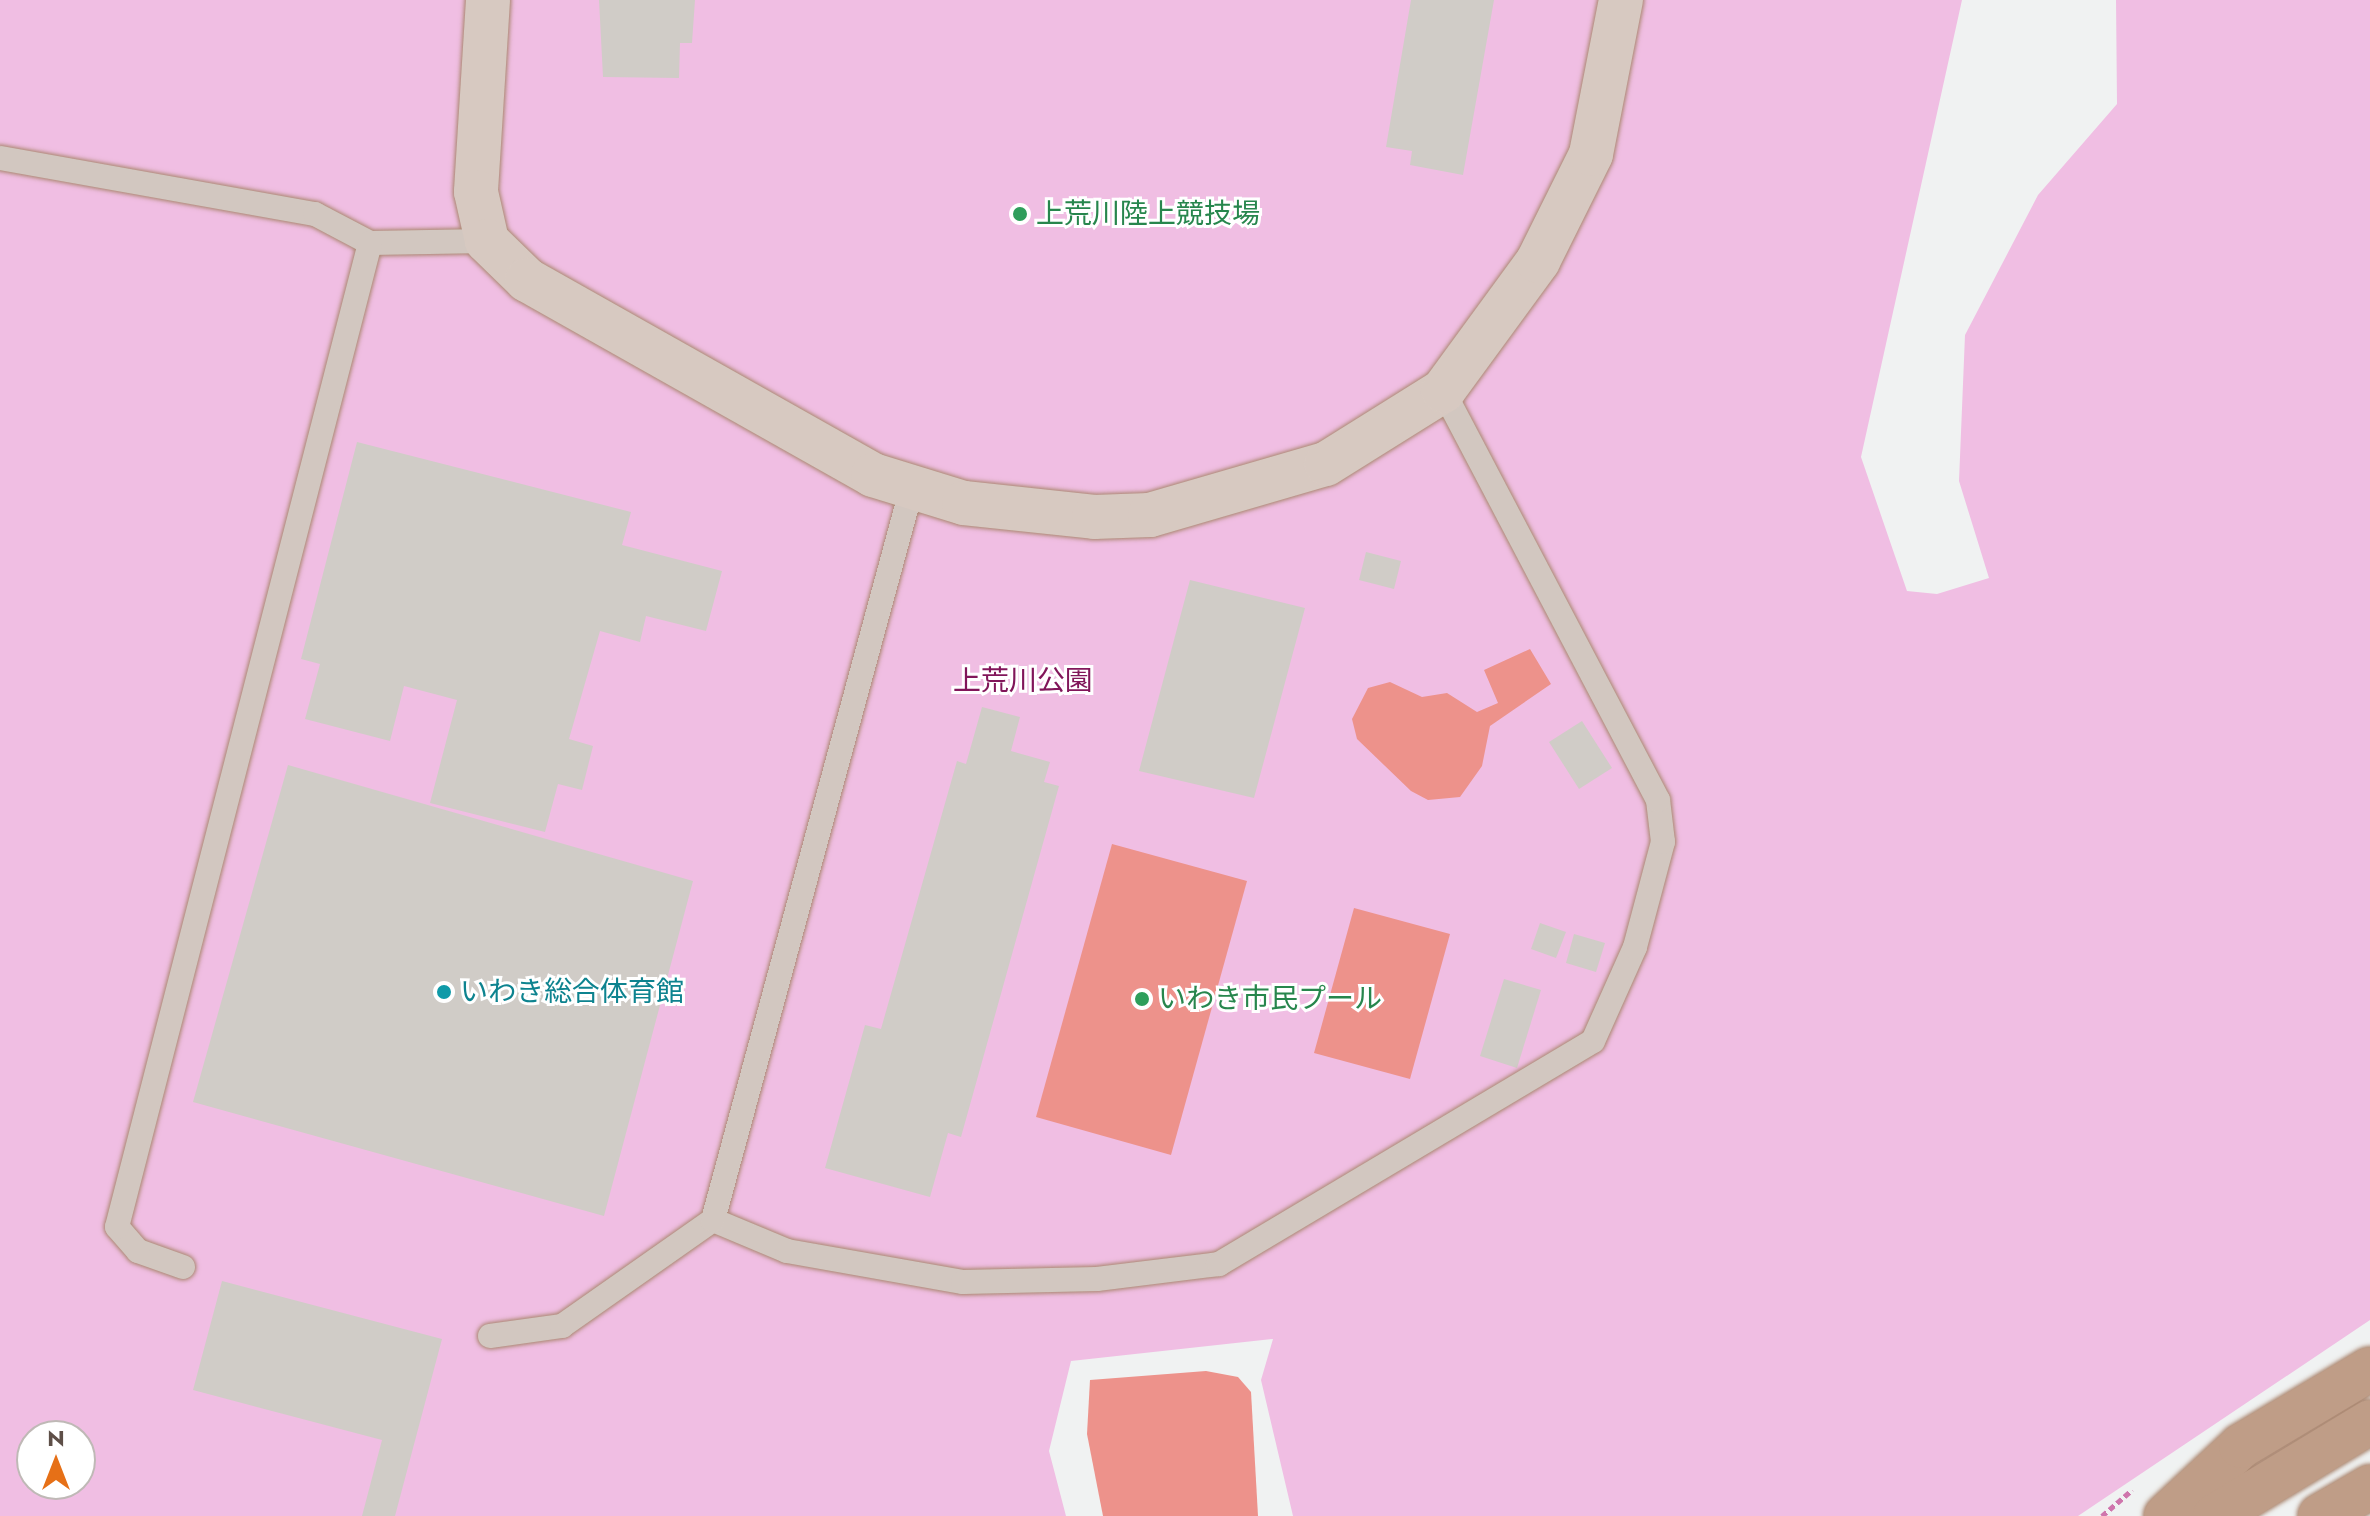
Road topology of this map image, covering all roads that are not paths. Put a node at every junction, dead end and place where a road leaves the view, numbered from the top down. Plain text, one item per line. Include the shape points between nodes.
1 (488, 0) edge
2 (1621, 0) edge
3 (0, 158) edge
4 (487, 241) junction
5 (370, 243) junction
6 (1443, 391) junction
7 (912, 487) junction
8 (713, 1220) junction
9 (183, 1267) dead end
10 (490, 1336) dead end
11 (2370, 1369) edge
12 (2370, 1422) edge
13 (2370, 1487) edge
14 (2166, 1516) edge
15 (2215, 1516) edge
16 (2320, 1516) edge

1 - 4 street via 476,125 476,192
2 - 6 street via 1591,154 1538,261
3 - 5 lane via 315,214
4 - 5 lane
4 - 7 street via 527,280 873,475
5 - 9 lane via 117,1227 138,1251
6 - 7 street via 1326,464 1150,515 1054,514 964,503
6 - 8 lane via 1658,800 1663,842 1635,947 1593,1041 1219,1264 1097,1279 963,1282 787,1251
7 - 8 lane
8 - 10 lane via 562,1326
11 - 14 highway via 2241,1446
12 - 15 highway
13 - 16 highway

